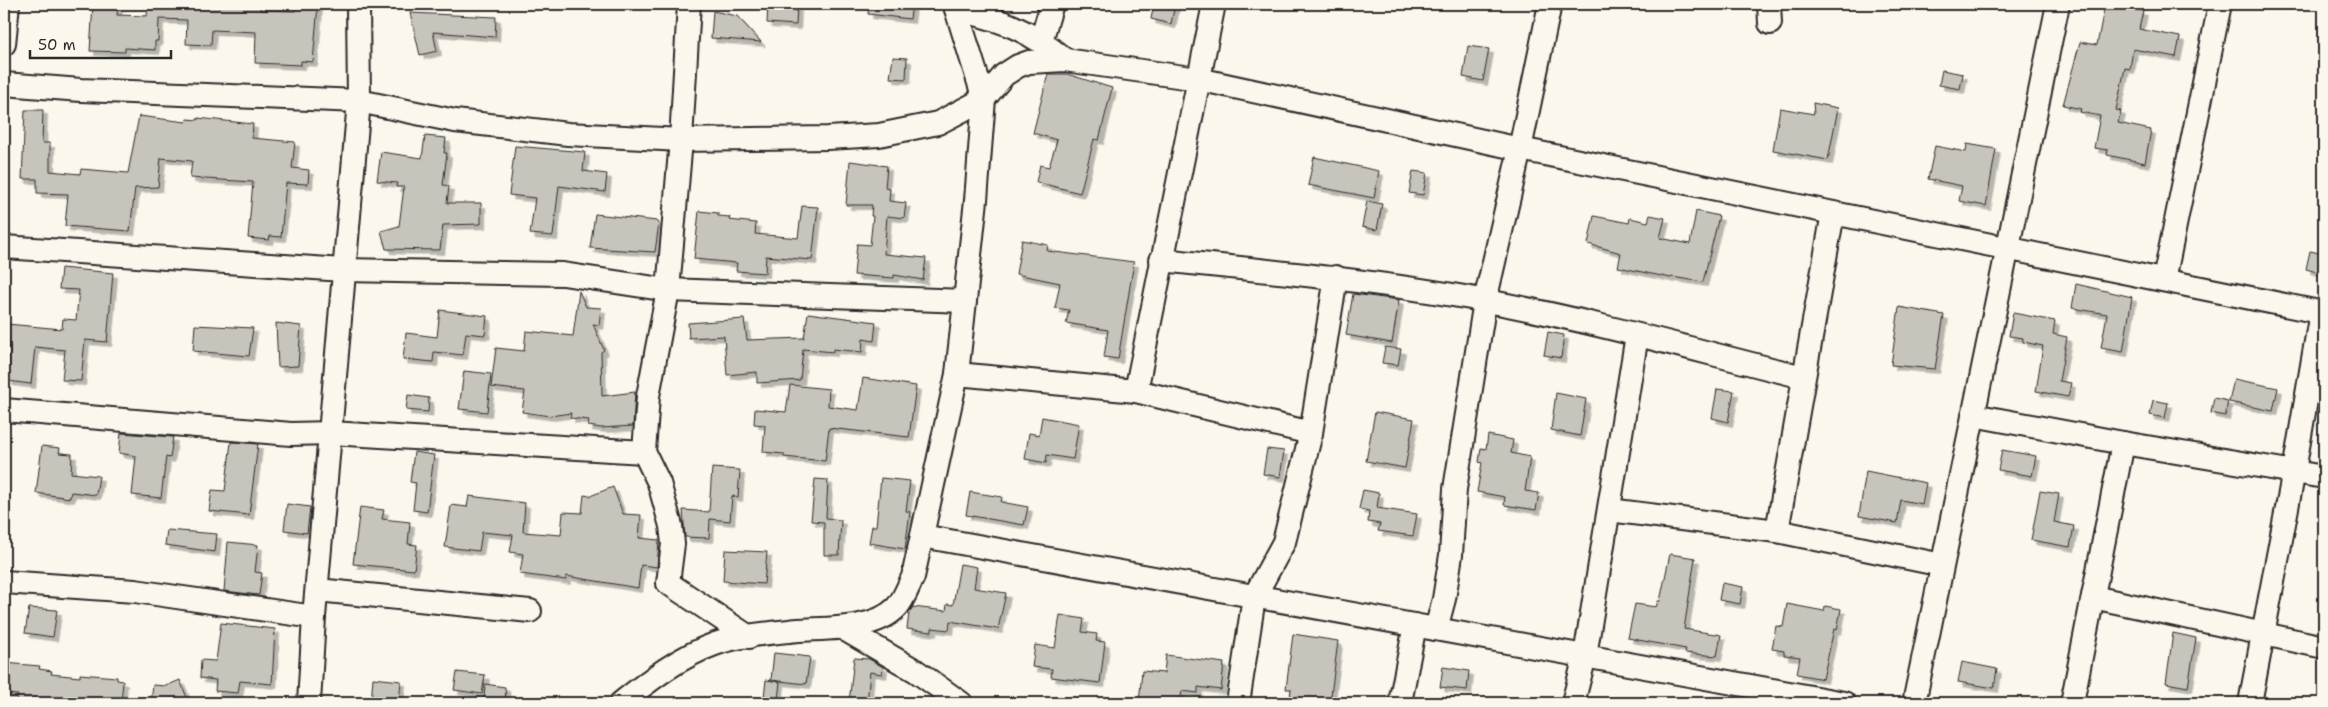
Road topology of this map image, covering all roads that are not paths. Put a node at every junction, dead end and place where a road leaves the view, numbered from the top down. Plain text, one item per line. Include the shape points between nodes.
1 (8, 4) edge
2 (358, 4) edge
3 (689, 4) edge
4 (1052, 4) edge
5 (1214, 4) edge
6 (1550, 4) edge
7 (2058, 4) edge
8 (2220, 4) edge
9 (956, 6) edge
10 (1041, 40) junction
11 (4, 44) edge
12 (1065, 60) junction
13 (1198, 79) junction
14 (4, 84) edge
15 (984, 99) junction
16 (359, 102) junction
17 (681, 140) junction
18 (1520, 150) junction
19 (1833, 213) junction
20 (4, 247) edge
21 (2008, 248) junction
22 (1161, 260) junction
23 (343, 270) junction
24 (1336, 277) junction
25 (2164, 280) junction
26 (668, 290) junction
27 (1485, 301) junction
28 (965, 302) junction
29 (2322, 312) edge
30 (1637, 335) junction
31 (958, 374) junction
32 (1803, 377) junction
33 (1136, 391) junction
34 (4, 410) edge
35 (1974, 415) junction
36 (331, 433) junction
37 (1312, 433) junction
38 (2123, 443) junction
39 (644, 452) junction
40 (2294, 471) junction
41 (2324, 477) edge
42 (1609, 510) junction
43 (1777, 532) junction
44 (922, 536) junction
45 (1942, 565) junction
46 (4, 582) edge
47 (317, 590) junction
48 (1254, 597) junction
49 (2093, 597) junction
50 (530, 611) dead end
51 (314, 617) junction
52 (1425, 627) junction
53 (844, 629) junction
54 (2263, 634) junction
55 (749, 637) junction
56 (2324, 647) edge
57 (1586, 656) junction
58 (309, 703) edge
59 (622, 703) edge
60 (961, 703) edge
61 (1238, 703) edge
62 (1400, 703) edge
63 (1573, 703) edge
64 (1844, 703) edge
65 (1914, 703) edge
66 (2072, 703) edge
67 (2250, 703) edge

1 - 11 street
2 - 16 street
3 - 17 street
4 - 10 street
5 - 13 street
6 - 18 street
7 - 21 street
8 - 25 street
9 - 10 street via 1005,22
9 - 15 street
10 - 12 street
12 - 13 street
12 - 15 street via 1018,66 1004,75
13 - 18 street
13 - 22 street
14 - 16 street
15 - 17 street via 938,123 879,136
15 - 28 street
16 - 17 street via 456,121 568,134
16 - 23 street
17 - 26 street
18 - 19 street
18 - 27 street
19 - 21 street
19 - 32 street
20 - 23 street
21 - 25 street
21 - 35 street
22 - 24 street
22 - 33 street
23 - 26 street via 563,274
23 - 36 street
24 - 27 street
24 - 37 street
25 - 29 street
26 - 28 street
26 - 39 street via 648,396
27 - 30 street
27 - 52 street via 1455,489 1444,599
28 - 31 street
29 - 40 street
30 - 32 street
30 - 42 street
31 - 33 street
31 - 44 street
32 - 43 street
33 - 37 street
34 - 36 street via 291,434
35 - 38 street
35 - 45 street
36 - 39 street
36 - 47 street
37 - 48 street via 1284,542
38 - 40 street
38 - 49 street
39 - 55 street via 659,483 671,526 673,544 668,583
40 - 41 street
40 - 54 street
42 - 43 street
42 - 57 street
43 - 45 street
44 - 48 street
44 - 53 street via 913,577 896,608
45 - 65 street
46 - 51 street via 135,591
47 - 50 street
47 - 51 street
48 - 52 street
48 - 61 street
49 - 54 street
49 - 66 street
51 - 58 street
52 - 57 street
52 - 62 street
53 - 55 street via 799,630
53 - 60 street via 916,671
54 - 56 street
54 - 67 street
55 - 59 street via 716,644 684,657
57 - 63 street
57 - 64 street

